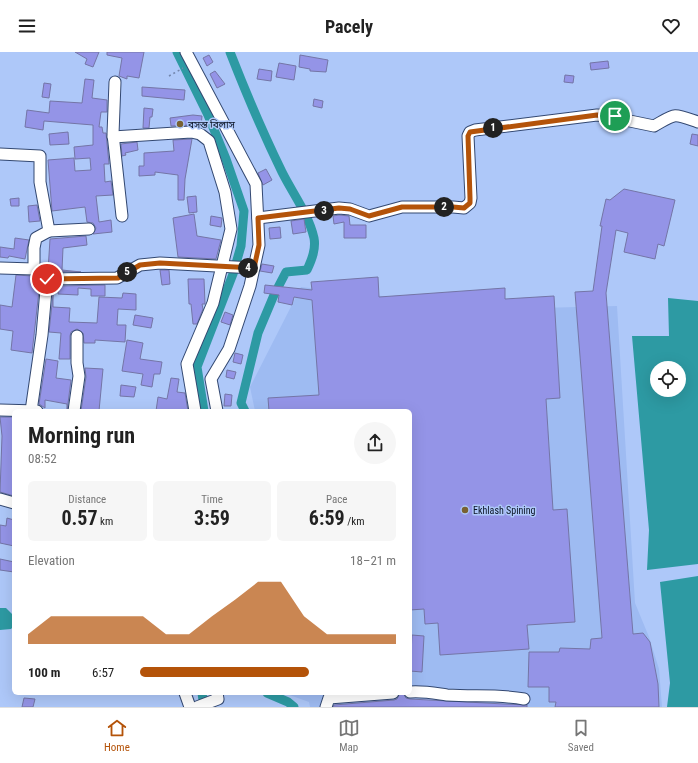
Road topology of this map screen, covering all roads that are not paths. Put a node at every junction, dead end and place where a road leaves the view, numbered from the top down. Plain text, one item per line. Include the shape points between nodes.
1 (186, 52) edge
2 (115, 82) dead end
3 (698, 122) edge
4 (114, 137) junction
5 (0, 154) edge
6 (122, 216) dead end
7 (258, 218) junction
8 (88, 229) dead end
9 (49, 231) junction
10 (223, 266) junction
11 (0, 268) edge
12 (254, 268) junction
13 (34, 270) junction
14 (47, 279) junction
15 (77, 336) dead end
16 (33, 409) edge
17 (74, 409) edge
18 (195, 409) edge
19 (217, 409) edge
20 (0, 410) edge
21 (12, 410) edge
22 (0, 499) edge
23 (12, 502) edge
24 (412, 692) edge
25 (186, 695) edge
26 (367, 695) edge
27 (217, 696) edge
28 (524, 699) dead end
29 (190, 707) edge
30 (197, 707) edge
31 (326, 707) edge

1 - 7 street via 256,184
2 - 4 street
3 - 7 street via 679,115 670,116 654,126 615,116 597,115 475,130 468,136 470,198 466,207 402,207 369,216 350,209
4 - 6 street
4 - 10 street via 192,132 210,141 226,192 231,229
5 - 9 street via 40,156 40,182
7 - 12 street via 259,245
8 - 9 street
9 - 13 street via 36,238
10 - 12 street
10 - 14 street via 160,263 140,265 118,278
10 - 18 street via 213,303 187,364
11 - 13 street
12 - 19 street via 229,349 211,379
13 - 14 street
14 - 16 street
15 - 17 street via 79,376
20 - 21 street
22 - 23 street
24 - 28 street via 427,690 446,695 510,696
25 - 29 street
26 - 31 street via 329,698
27 - 30 street

